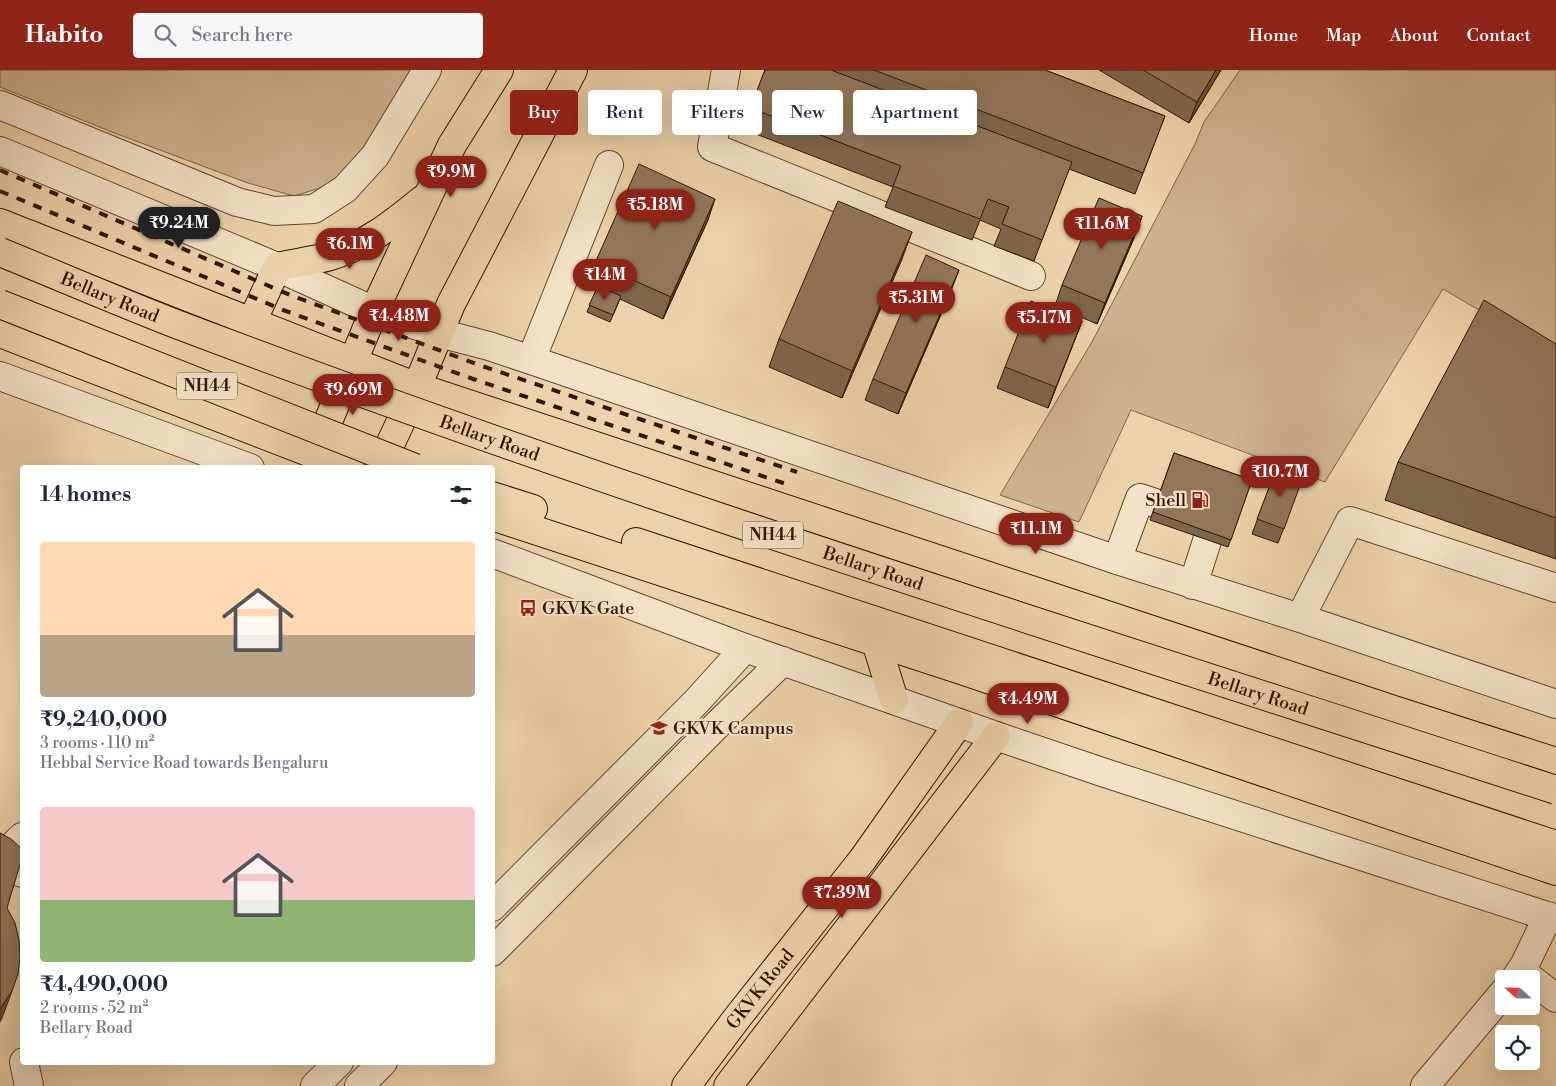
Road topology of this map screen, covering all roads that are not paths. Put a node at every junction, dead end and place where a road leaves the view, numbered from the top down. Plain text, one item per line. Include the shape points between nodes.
1 (427, 70) edge
2 (500, 70) edge
3 (573, 70) edge
4 (722, 71) edge
5 (0, 105) edge
6 (0, 151) edge
7 (609, 165) dead end
8 (429, 194) junction
9 (0, 223) edge
10 (0, 252) edge
11 (277, 267) junction
12 (1032, 276) dead end
13 (0, 304) edge
14 (374, 311) junction
15 (252, 322) junction
16 (439, 333) junction
17 (0, 334) edge
18 (531, 360) junction
19 (352, 362) junction
20 (0, 376) edge
21 (417, 387) junction
22 (315, 454) junction
23 (242, 465) edge
24 (342, 465) edge
25 (380, 465) edge
26 (407, 465) edge
27 (495, 497) edge
28 (495, 517) edge
29 (495, 554) edge
30 (1117, 560) junction
31 (1193, 585) junction
32 (1556, 588) edge
33 (1300, 618) junction
34 (876, 642) junction
35 (745, 648) junction
36 (783, 661) junction
37 (894, 700) junction
38 (1556, 704) edge
39 (959, 723) junction
40 (996, 736) junction
41 (1556, 762) edge
42 (1556, 790) edge
43 (20, 839) edge
44 (1556, 845) edge
45 (20, 871) edge
46 (1556, 871) edge
47 (495, 904) edge
48 (1552, 917) edge
49 (495, 949) edge
50 (1527, 970) edge
51 (1540, 988) edge
52 (1556, 998) edge
53 (1495, 1003) edge
54 (25, 1065) edge
55 (336, 1065) edge
56 (380, 1065) edge
57 (29, 1086) edge
58 (315, 1086) edge
59 (359, 1086) edge
60 (686, 1086) edge
61 (728, 1086) edge
62 (1425, 1086) edge

1 - 5 street via 376,156 345,189 314,209 274,211 237,202
2 - 8 main road via 452,145
3 - 16 main road
4 - 12 street via 712,147
6 - 11 street
7 - 18 street
8 - 11 main road via 392,225 355,245 331,256
8 - 14 main road
9 - 15 main road, Bellary Road
10 - 42 main road, Bellary Road / NH44, bridge via 174,323 696,510
11 - 14 street
11 - 15 main road
13 - 26 main road, NH44, bridge
14 - 16 street
14 - 19 main road
15 - 19 main road, Bellary Road
16 - 18 street
16 - 21 main road
17 - 22 main road
18 - 30 street
19 - 21 main road, Bellary Road
19 - 22 main road
20 - 23 street
21 - 25 main road
21 - 41 main road, Bellary Road
22 - 24 main road
27 - 44 main road
28 - 34 main road
29 - 35 street
30 - 31 street
30 - 31 street via 1140,498 1213,522
31 - 33 street
32 - 33 street via 1350,521
33 - 38 street
34 - 37 main road
34 - 46 main road
35 - 36 street
35 - 47 street via 696,702
36 - 37 street
36 - 49 street
37 - 39 street
39 - 40 street
39 - 60 main road, GKVK Road via 863,859
40 - 48 street
40 - 61 main road, GKVK Road
43 - 45 street via 4,854
48 - 50 street
51 - 52 street
53 - 62 street
54 - 57 street
55 - 58 street
56 - 59 street

